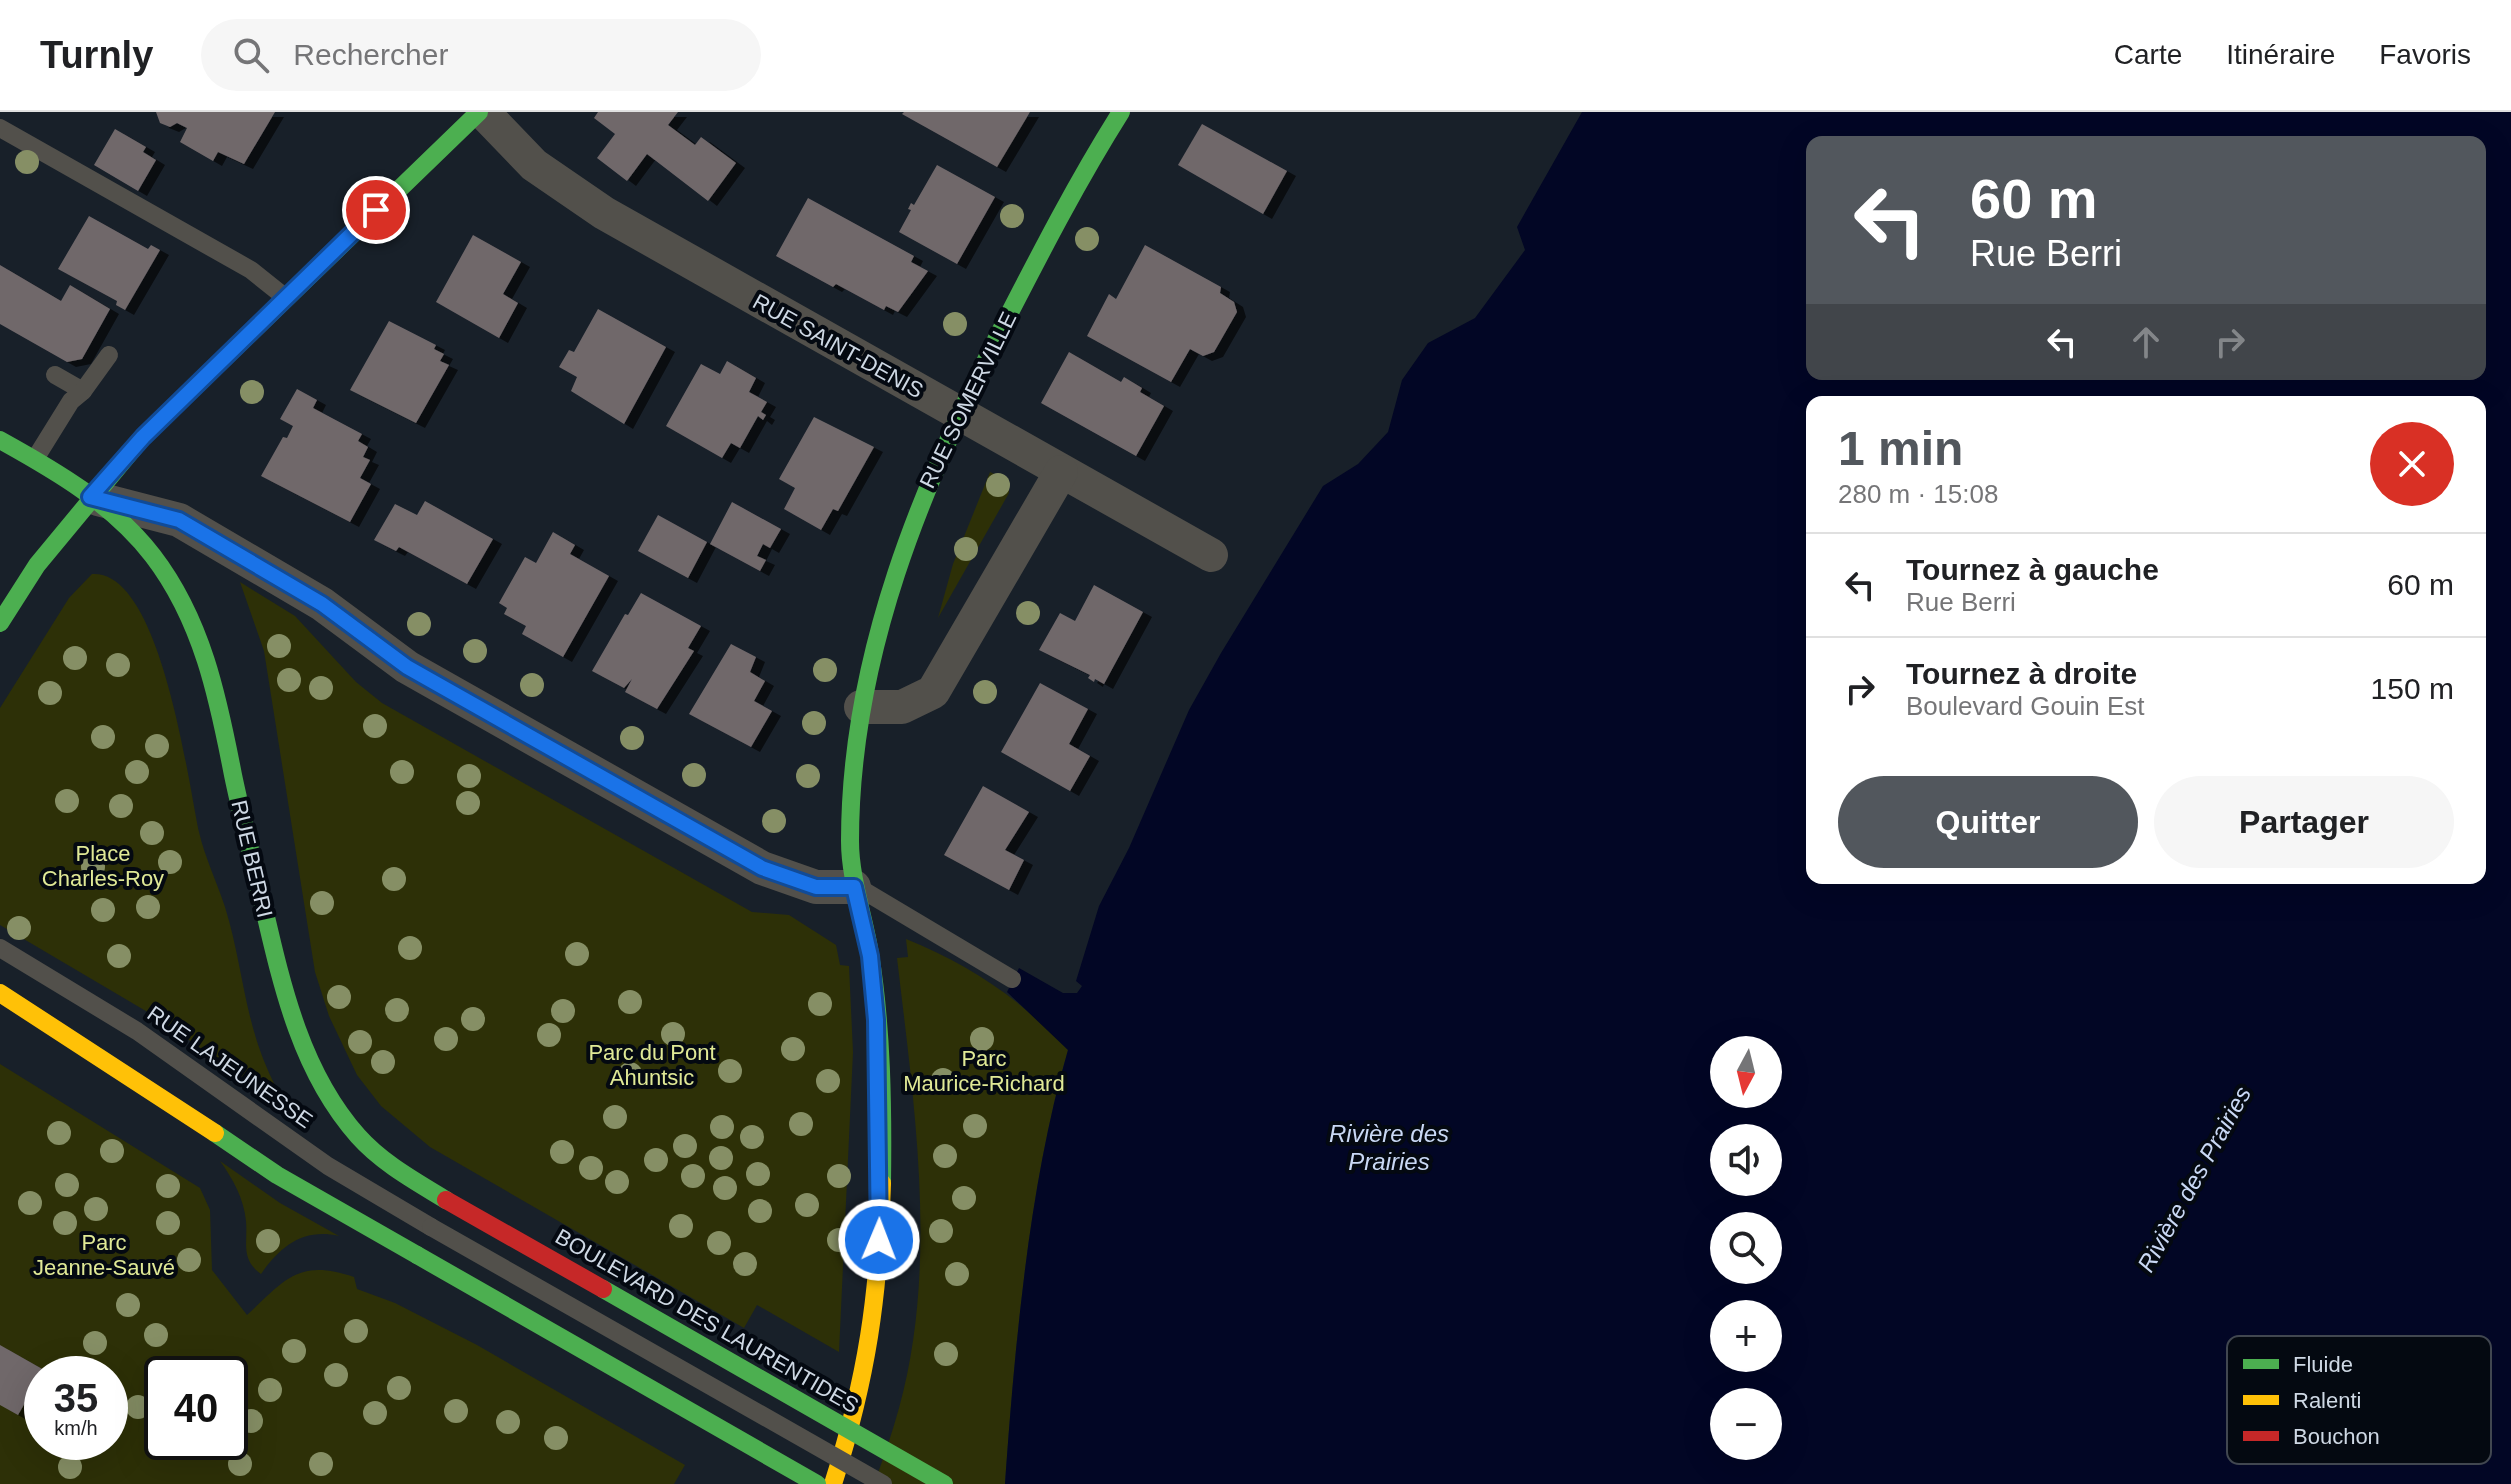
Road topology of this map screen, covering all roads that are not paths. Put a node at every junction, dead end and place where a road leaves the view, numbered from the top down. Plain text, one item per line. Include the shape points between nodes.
1 (481, 112) edge
2 (1121, 112) edge
3 (0, 128) edge
4 (286, 298) junction
5 (109, 355) dead end
6 (55, 375) dead end
7 (83, 391) junction
8 (958, 414) junction
9 (0, 440) edge
10 (35, 459) junction
11 (1061, 472) junction
12 (90, 497) junction
13 (1211, 555) dead end
14 (20, 588) junction
15 (0, 608) edge
16 (0, 623) edge
17 (861, 707) junction
18 (854, 887) junction
19 (0, 948) edge
20 (1012, 979) dead end
21 (5, 1001) edge
22 (446, 1200) joint
23 (817, 1484) edge
24 (833, 1484) edge
25 (883, 1484) edge
26 (944, 1484) edge

1 - 4 main road
1 - 8 street, RUE SAINT-DENIS via 514,148 577,196
2 - 8 main road, RUE SOMERVILLE via 1076,186
3 - 4 lane via 251,270
4 - 12 main road via 143,437
5 - 7 lane
6 - 7 lane
7 - 10 lane via 71,401
8 - 11 street, RUE SAINT-DENIS
8 - 17 main road, RUE SOMERVILLE via 903,544
9 - 10 main road, RUE BERRI
10 - 12 main road, RUE BERRI
11 - 13 street, RUE SAINT-DENIS
11 - 17 street via 933,692 902,707
12 - 14 main road
12 - 18 street, RUE BERRI via 179,520 322,604 407,667 762,868 816,887
12 - 22 main road, RUE BERRI via 152,554 205,650 220,697 283,995 304,1051 359,1137
14 - 15 main road
14 - 16 main road
17 - 18 main road, RUE SOMERVILLE via 850,806
18 - 20 lane
18 - 24 main road, RUE SOMERVILLE via 870,956 876,1020 879,1240 862,1388
19 - 25 lane, RUE LAJEUNESSE, bridge via 137,1031 328,1166
21 - 23 main road, bridge via 306,1193
22 - 26 main road, BOULEVARD DES LAURENTIDES, bridge

